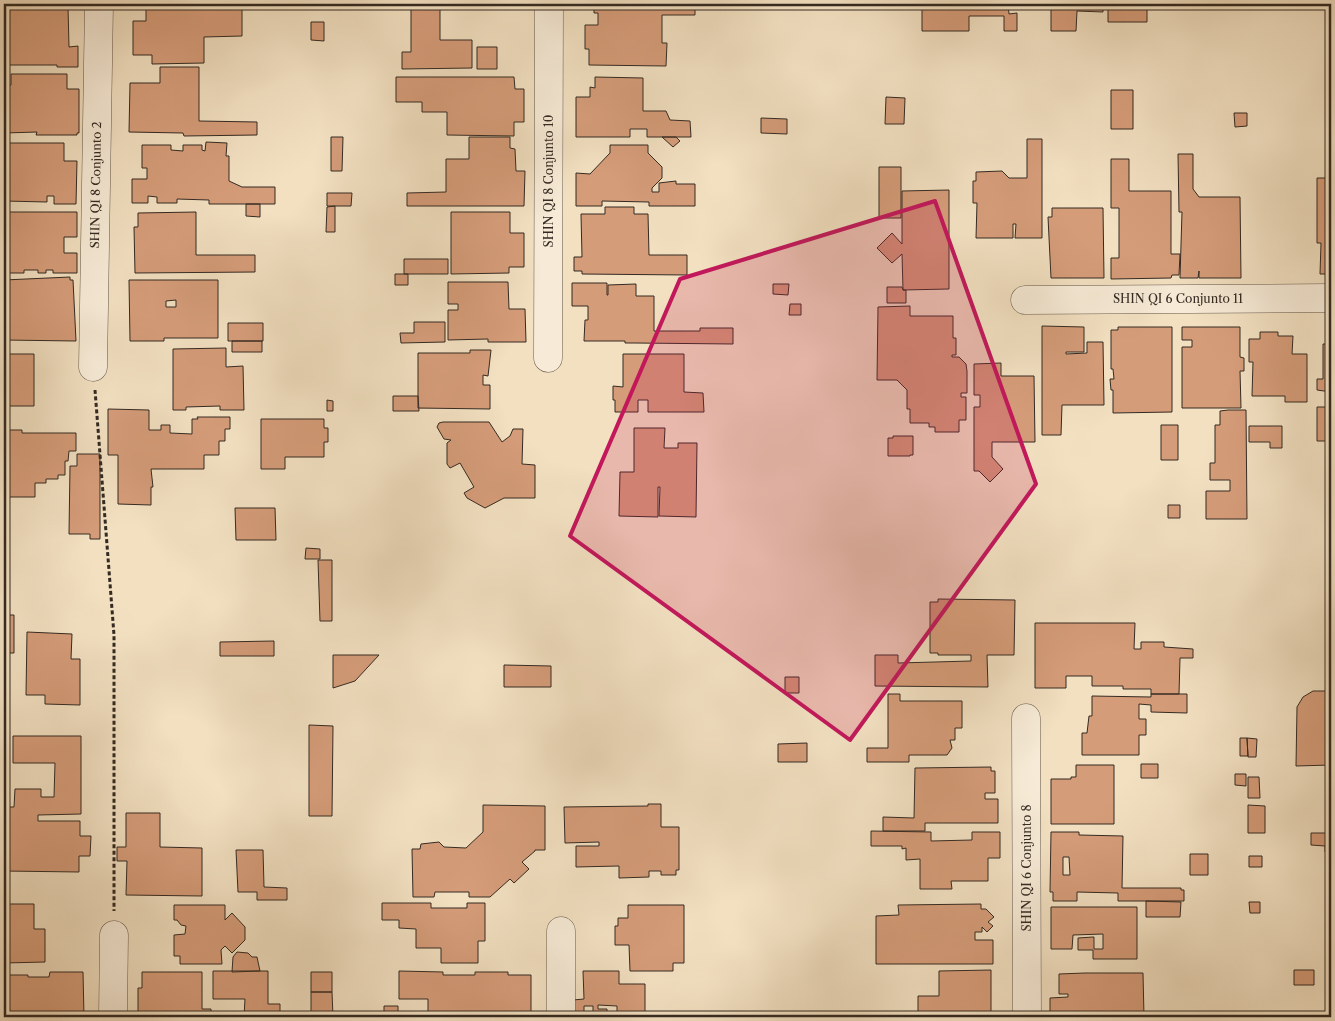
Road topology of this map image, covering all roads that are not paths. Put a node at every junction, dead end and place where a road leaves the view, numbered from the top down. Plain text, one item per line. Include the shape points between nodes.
1 (99, 4) edge
2 (549, 4) edge
3 (1331, 298) edge
4 (1025, 300) dead end
5 (548, 358) dead end
6 (93, 367) road end
7 (1026, 718) dead end
8 (561, 931) dead end
9 (114, 935) road end
10 (113, 1017) edge
11 (561, 1017) edge
12 (1027, 1017) edge

1 - 6 street, SHIN QI 8 Conjunto 2
2 - 5 street, SHIN QI 8 Conjunto 10
3 - 4 street, SHIN QI 6 Conjunto 11
7 - 12 street, SHIN QI 6 Conjunto 8
8 - 11 street
9 - 10 street

